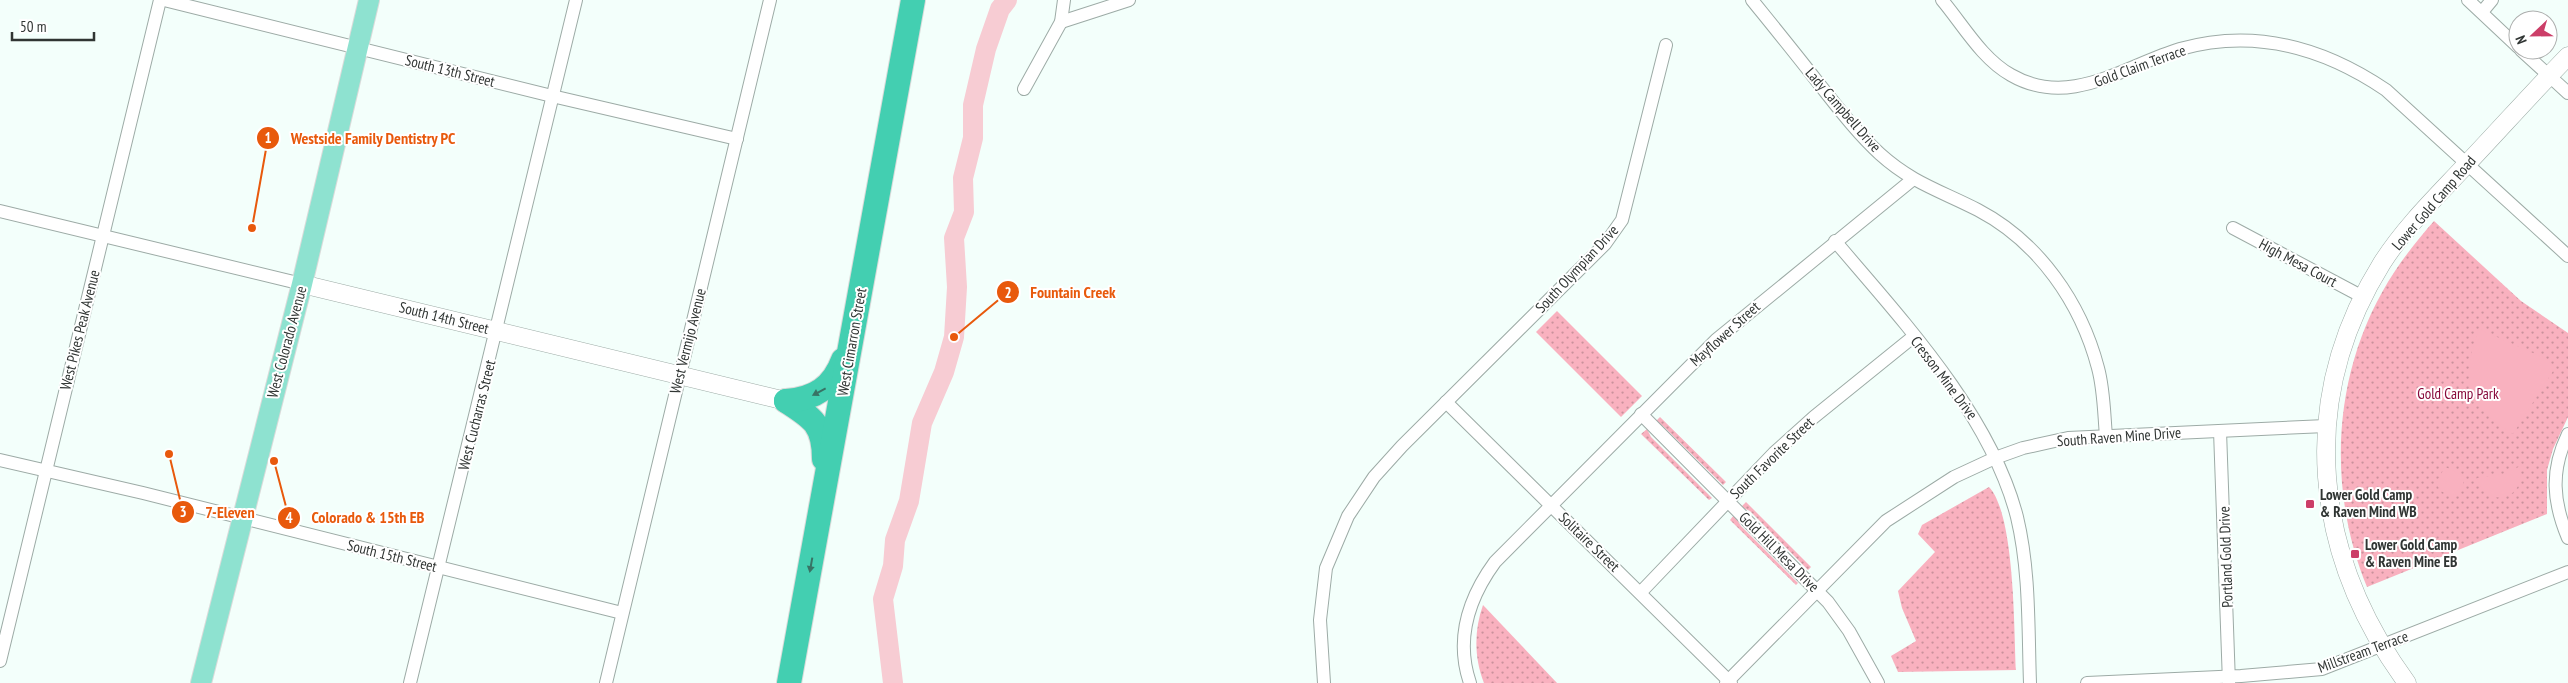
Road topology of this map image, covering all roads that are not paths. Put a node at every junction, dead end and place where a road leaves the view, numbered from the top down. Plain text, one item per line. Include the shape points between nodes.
1 (160, 0) edge
2 (164, 0) edge
3 (368, 0) edge
4 (576, 0) edge
5 (770, 0) edge
6 (913, 0) edge
7 (929, 0) edge
8 (1064, 0) edge
9 (1129, 0) edge
10 (1752, 0) edge
11 (2468, 0) edge
12 (2492, 0) edge
13 (1949, 2) edge
14 (2482, 12) junction
15 (1061, 22) junction
16 (2508, 37) edge
17 (1666, 45) dead end
18 (357, 48) junction
19 (2568, 56) edge
20 (2533, 60) edge
21 (2550, 75) junction
22 (1024, 90) dead end
23 (2568, 93) edge
24 (552, 96) junction
25 (737, 139) junction
26 (2467, 164) junction
27 (1912, 180) junction
28 (0, 211) edge
29 (2233, 228) dead end
30 (103, 236) junction
31 (1835, 241) junction
32 (2568, 256) edge
33 (302, 284) junction
34 (2363, 297) junction
35 (859, 303) junction
36 (498, 331) junction
37 (1914, 337) junction
38 (680, 374) junction
39 (786, 401) junction
40 (1446, 402) junction
41 (1641, 414) junction
42 (2326, 426) junction
43 (2220, 431) junction
44 (2568, 434) edge
45 (2106, 436) junction
46 (1995, 458) junction
47 (0, 460) edge
48 (46, 472) junction
49 (1728, 501) junction
50 (1552, 506) junction
51 (241, 518) junction
52 (818, 529) junction
53 (2568, 538) edge
54 (439, 568) junction
55 (2568, 572) edge
56 (1818, 590) junction
57 (1641, 592) junction
58 (622, 613) junction
59 (2381, 646) junction
60 (0, 660) edge
61 (2229, 680) edge
62 (1729, 682) edge
63 (201, 683) edge
64 (410, 683) edge
65 (606, 683) edge
66 (789, 683) edge
67 (806, 683) edge
68 (1324, 683) edge
69 (1470, 683) edge
70 (1878, 683) edge
71 (2030, 683) edge
72 (2087, 683) edge
73 (2407, 683) edge

1 - 30 street, West Pikes Peak Avenue
2 - 18 street, South 13th Street
3 - 18 main road, West Colorado Avenue
4 - 24 street, West Cucharras Street
5 - 25 street, West Vermijo Avenue
6 - 35 highway, West Cimarron Street
7 - 67 highway, West Cimarron Street
8 - 15 street
9 - 15 street
10 - 27 street, Lady Campbell Drive via 1846,119 1880,154
11 - 14 street
12 - 14 street
13 - 26 street, Gold Claim Terrace via 1993,63 2011,76 2049,88 2069,89 2094,83 2180,50 2205,45 2261,42 2314,51 2362,74 2386,90
14 - 16 street
15 - 22 street
17 - 40 street, South Olympian Drive via 1622,220 1605,244
18 - 24 street, South 13th Street
18 - 33 main road, West Colorado Avenue
19 - 21 street, Lower Gold Camp Road
20 - 21 street
21 - 23 street
21 - 26 street, Lower Gold Camp Road
24 - 25 street, South 13th Street
24 - 36 street, West Cucharras Street
25 - 38 street, West Vermijo Avenue
26 - 32 street, Gold Claim Terrace
26 - 34 street, Lower Gold Camp Road via 2401,236
27 - 31 street, Mayflower Street
27 - 45 street, Lady Campbell Drive via 1979,211 2019,238 2050,269 2071,301 2099,370
28 - 30 street, South 14th Street
29 - 34 street, High Mesa Court
30 - 33 street, South 14th Street
30 - 48 street, West Pikes Peak Avenue
31 - 37 street, Cresson Mine Drive
31 - 41 street, Mayflower Street via 1716,340
33 - 36 street, South 14th Street
33 - 51 main road, West Colorado Avenue
34 - 42 street, Lower Gold Camp Road via 2334,376
35 -> 39 highway via 832,383 812,396
35 - 52 highway, West Cimarron Street
36 - 38 street, South 14th Street
36 - 54 street, West Cucharras Street
37 - 46 street, Cresson Mine Drive via 1962,399
37 - 49 street, South Favorite Street via 1814,417
38 - 39 street, South 14th Street
38 - 58 street, West Vermijo Avenue
39 - 52 highway via 815,421 823,438
40 - 50 street, Solitaire Street
40 - 68 street, South Olympian Drive via 1374,477 1348,516 1326,568 1320,620
41 - 49 street, Gold Hill Mesa Drive
41 - 50 street, Mayflower Street
42 - 43 street, South Raven Mine Drive
42 - 59 street, Lower Gold Camp Road via 2326,480 2331,520 2358,604
43 - 45 street, South Raven Mine Drive
43 - 61 street, Portland Gold Drive
44 - 53 street via 2556,464 2554,481 2557,511
45 - 46 street, South Raven Mine Drive via 2068,438
46 - 56 street, South Raven Mine Drive via 1954,477 1901,509
46 - 71 street, Cresson Mine Drive via 2008,489 2023,548
47 - 48 street, South 15th Street
48 - 51 street, South 15th Street via 143,492
48 - 60 street, West Pikes Peak Avenue
49 - 56 street, Gold Hill Mesa Drive
49 - 57 street, South Favorite Street
50 - 57 street, Solitaire Street
50 - 69 street, Mayflower Street via 1495,562 1476,592 1463,636 1465,670
51 - 54 street, South 15th Street
51 - 63 main road, West Colorado Avenue
52 -> 66 highway, West Cimarron Street
54 - 58 street, South 15th Street
54 - 64 street, West Cucharras Street
55 - 59 street, Millstream Terrace
56 - 62 street, South Raven Mine Drive
56 - 70 street, Gold Hill Mesa Drive via 1849,631
57 - 62 street, Solitaire Street
58 - 65 street, West Vermijo Avenue
59 - 61 street, Millstream Terrace via 2322,669
59 - 73 street, Lower Gold Camp Road
61 - 72 street, Millstream Terrace

